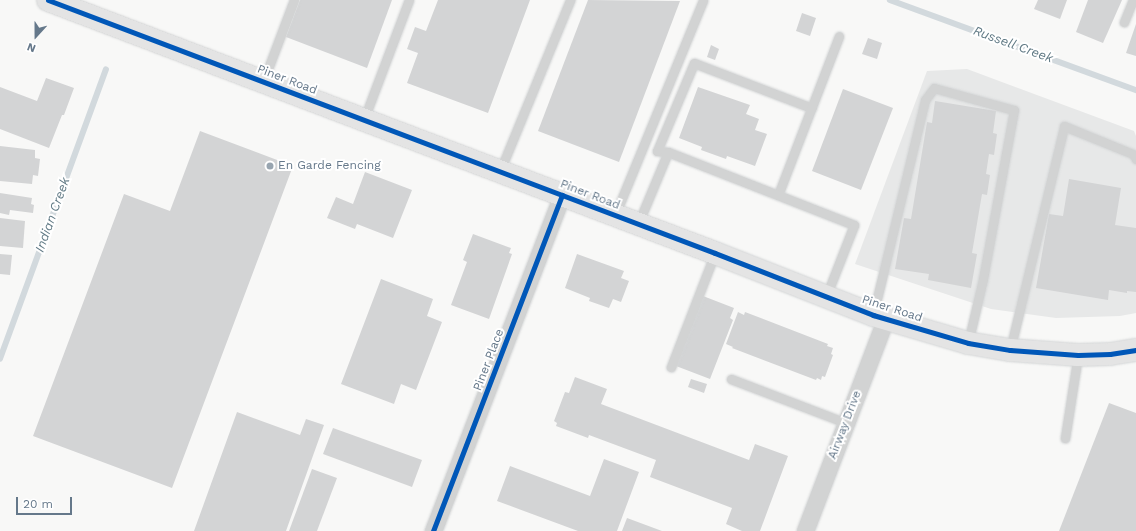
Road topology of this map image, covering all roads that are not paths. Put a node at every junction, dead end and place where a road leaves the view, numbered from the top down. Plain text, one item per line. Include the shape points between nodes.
1 (48, 0) edge
2 (294, 0) edge
3 (409, 0) edge
4 (570, 0) edge
5 (703, 0) edge
6 (1133, 0) edge
7 (1124, 22) dead end
8 (839, 36) dead end
9 (263, 82) junction
10 (812, 108) junction
11 (364, 119) junction
12 (668, 152) junction
13 (1136, 159) edge
14 (500, 171) junction
15 (562, 195) junction
16 (778, 195) junction
17 (615, 215) junction
18 (638, 224) junction
19 (715, 253) junction
20 (826, 297) junction
21 (880, 317) junction
22 (968, 343) junction
23 (1010, 350) junction
24 (1136, 350) edge
25 (1078, 356) junction
26 (671, 367) dead end
27 (730, 379) dead end
28 (846, 422) junction
29 (1065, 438) dead end
30 (433, 531) edge
31 (805, 531) edge

1 - 9 main road, Piner Road
2 - 9 lane
3 - 11 lane
4 - 14 lane
5 - 17 lane
6 - 7 lane
8 - 10 lane
9 - 11 main road, Piner Road
10 - 12 lane via 694,63 657,151
10 - 16 lane
11 - 14 main road, Piner Road
12 - 16 lane
12 - 18 lane
13 - 23 lane via 1133,154 1064,126
14 - 15 main road, Piner Road
15 - 17 main road, Piner Road
15 - 30 street, Piner Place
16 - 20 lane via 854,224
17 - 18 main road, Piner Road
18 - 19 main road, Piner Road
19 - 20 main road, Piner Road
19 - 26 lane
20 - 21 main road, Piner Road
21 - 22 main road, Piner Road
21 - 22 lane via 925,100 934,88 1014,110 983,279
21 - 28 street, Airway Drive
22 - 23 main road, Piner Road
23 - 25 main road, Piner Road
24 - 25 main road, Piner Road
25 - 29 lane
27 - 28 lane
28 - 31 street, Airway Drive

